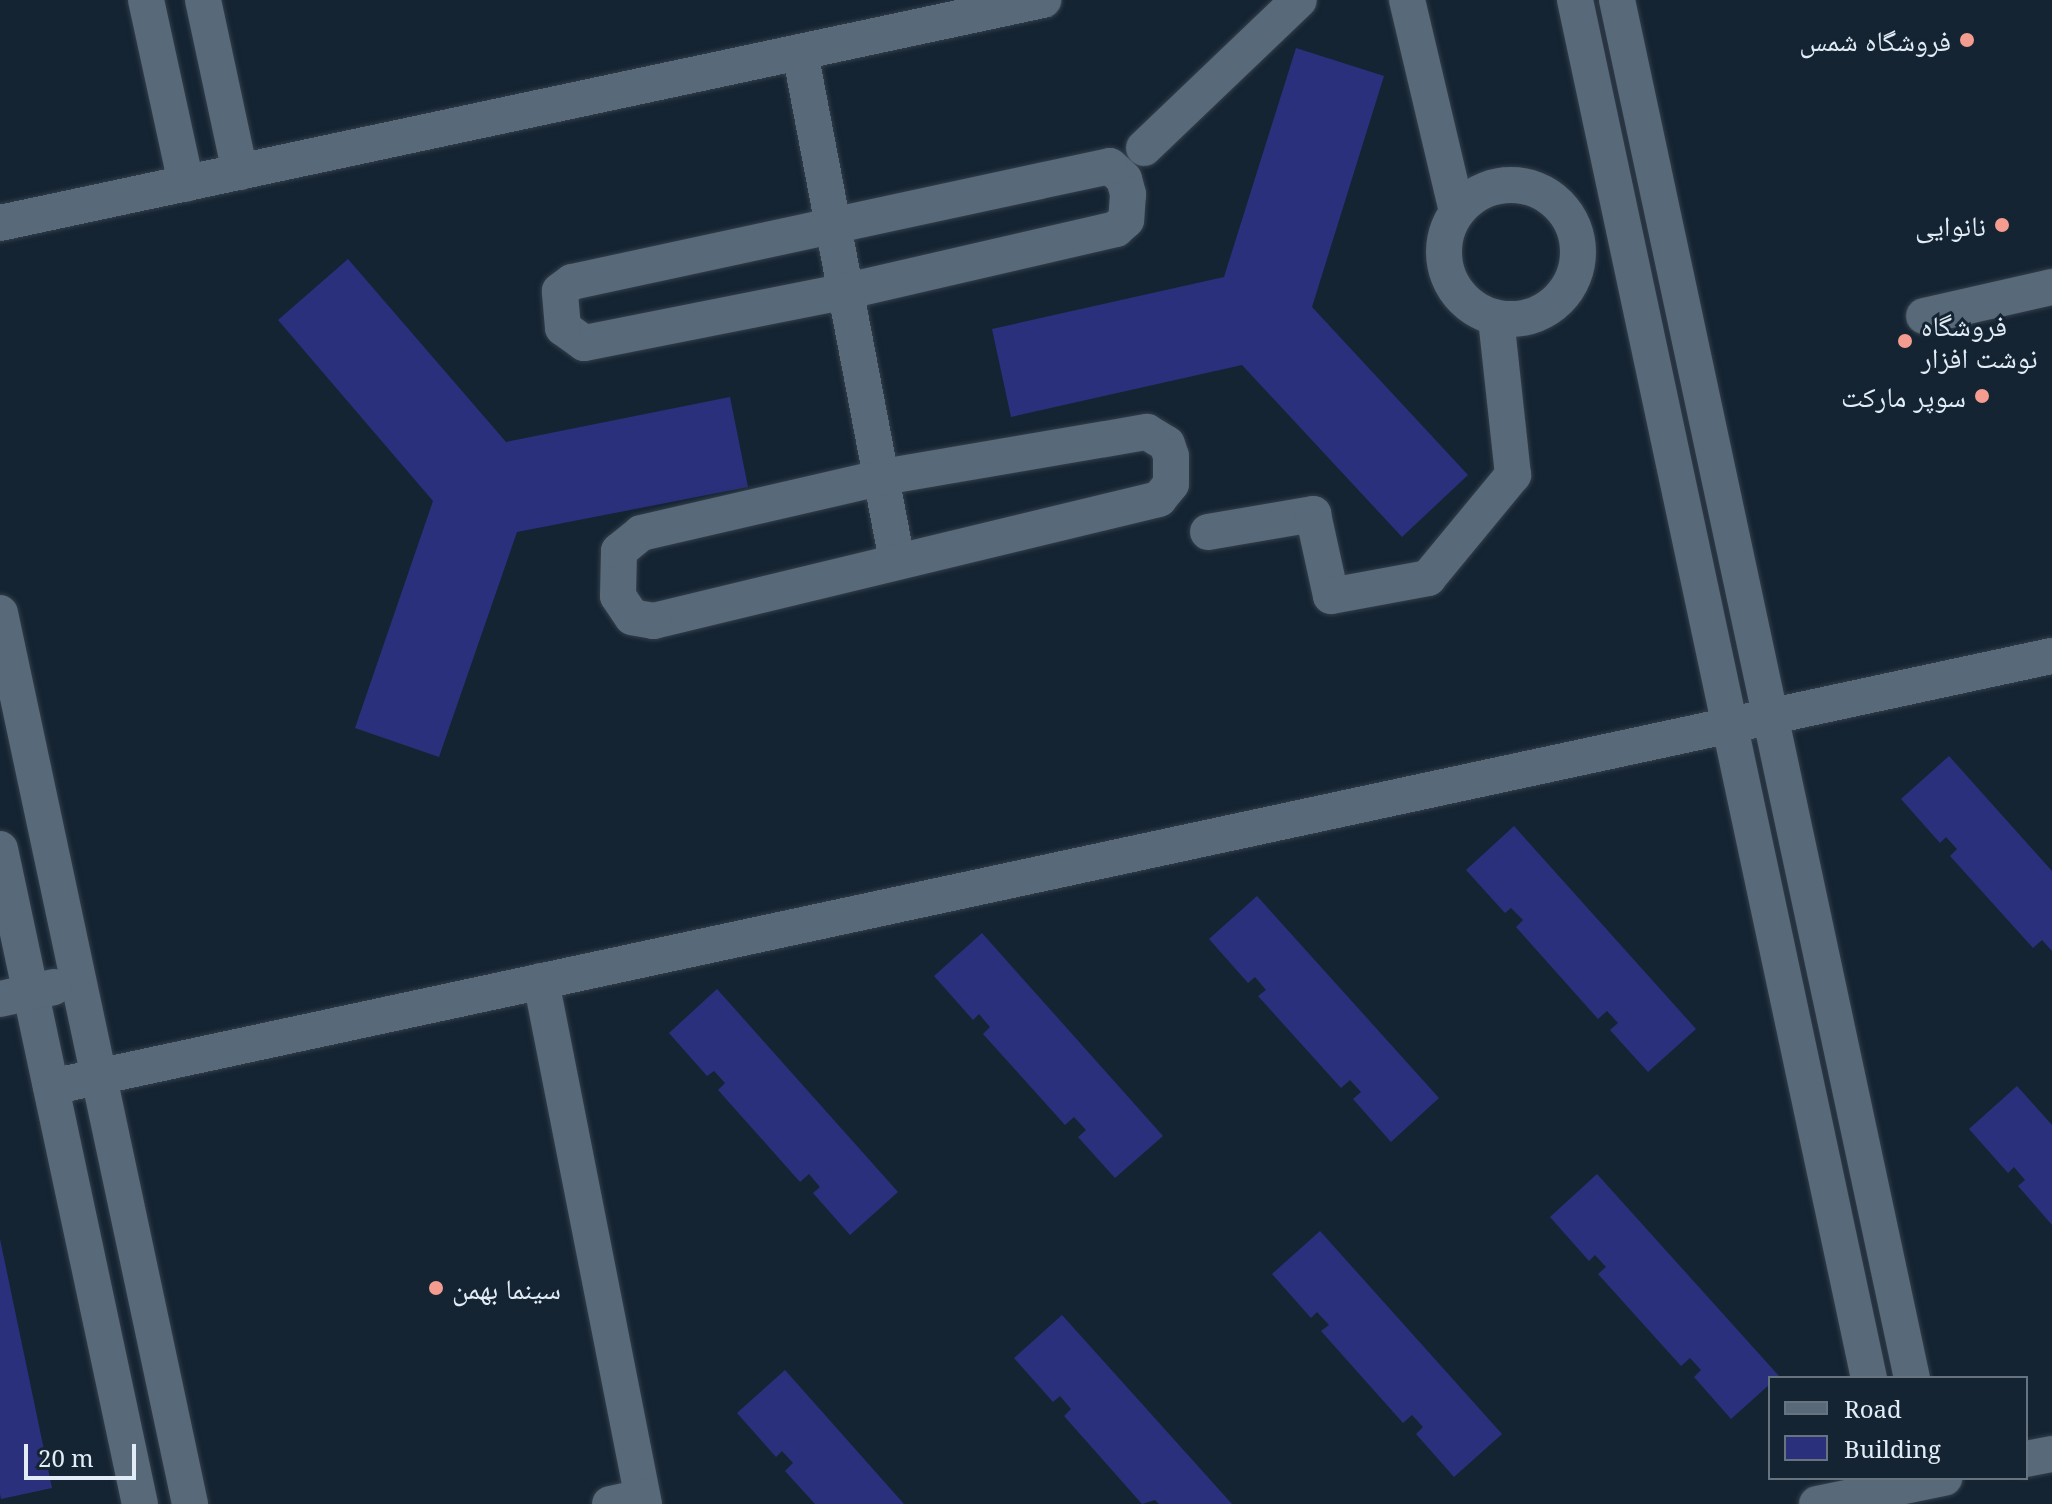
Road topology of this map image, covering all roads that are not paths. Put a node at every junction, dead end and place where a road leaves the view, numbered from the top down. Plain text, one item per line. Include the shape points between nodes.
1 (146, 0) edge
2 (203, 0) edge
3 (1043, 0) edge
4 (1299, 0) edge
5 (1407, 0) edge
6 (1575, 0) edge
7 (1617, 0) edge
8 (800, 52) junction
9 (1144, 148) dead end
10 (240, 172) junction
11 (186, 184) junction
12 (1660, 203) junction
13 (1457, 211) junction
14 (1621, 216) junction
15 (0, 223) edge
16 (834, 225) junction
17 (1574, 230) junction
18 (2052, 287) edge
19 (847, 291) junction
20 (1924, 316) dead end
21 (1496, 318) junction
22 (883, 477) junction
23 (1208, 532) dead end
24 (897, 561) junction
25 (0, 613) edge
26 (2052, 656) edge
27 (1770, 717) junction
28 (1729, 726) junction
29 (0, 849) edge
30 (541, 981) junction
31 (79, 982) junction
32 (15, 995) edge
33 (99, 1076) junction
34 (51, 1087) junction
35 (1869, 1376) edge
36 (1912, 1376) edge
37 (2052, 1454) edge
38 (2028, 1459) edge
39 (1938, 1485) edge
40 (1893, 1490) edge
41 (632, 1502) edge
42 (140, 1504) edge
43 (190, 1504) edge
44 (1817, 1504) edge

1 - 11 street
2 - 10 street
3 - 8 street
4 - 9 street
5 - 13 street
6 - 14 street
7 - 12 street
8 - 10 street
8 - 16 street
10 - 11 street
11 - 15 street
12 - 14 street
12 - 27 street
13 - 17 street via 1488,189 1525,186 1559,204
13 - 21 street via 1447,228 1445,267 1463,300
14 - 17 street
14 - 28 street
16 - 19 street
16 - 19 street via 572,282 560,291 558,304 563,328 584,343
16 - 19 street via 1095,167 1118,169 1128,194 1126,220 1116,229
17 - 21 street via 1578,257 1565,293 1534,316
18 - 20 street
19 - 22 street
21 - 23 street via 1513,475 1428,578 1331,596 1313,514
22 - 24 street
22 - 24 street via 1147,432 1167,444 1171,456 1171,484 1159,499
22 - 24 street via 633,536 619,551 618,596 632,617 654,621
25 - 31 street
26 - 27 street
27 - 28 street
27 - 36 street
28 - 30 street
28 - 35 street
29 - 32 street
30 - 33 street
30 - 41 street
31 - 32 street
31 - 33 street
32 - 34 street
33 - 34 street
33 - 43 street
34 - 42 street
37 - 38 street
39 - 40 street
40 - 44 street

